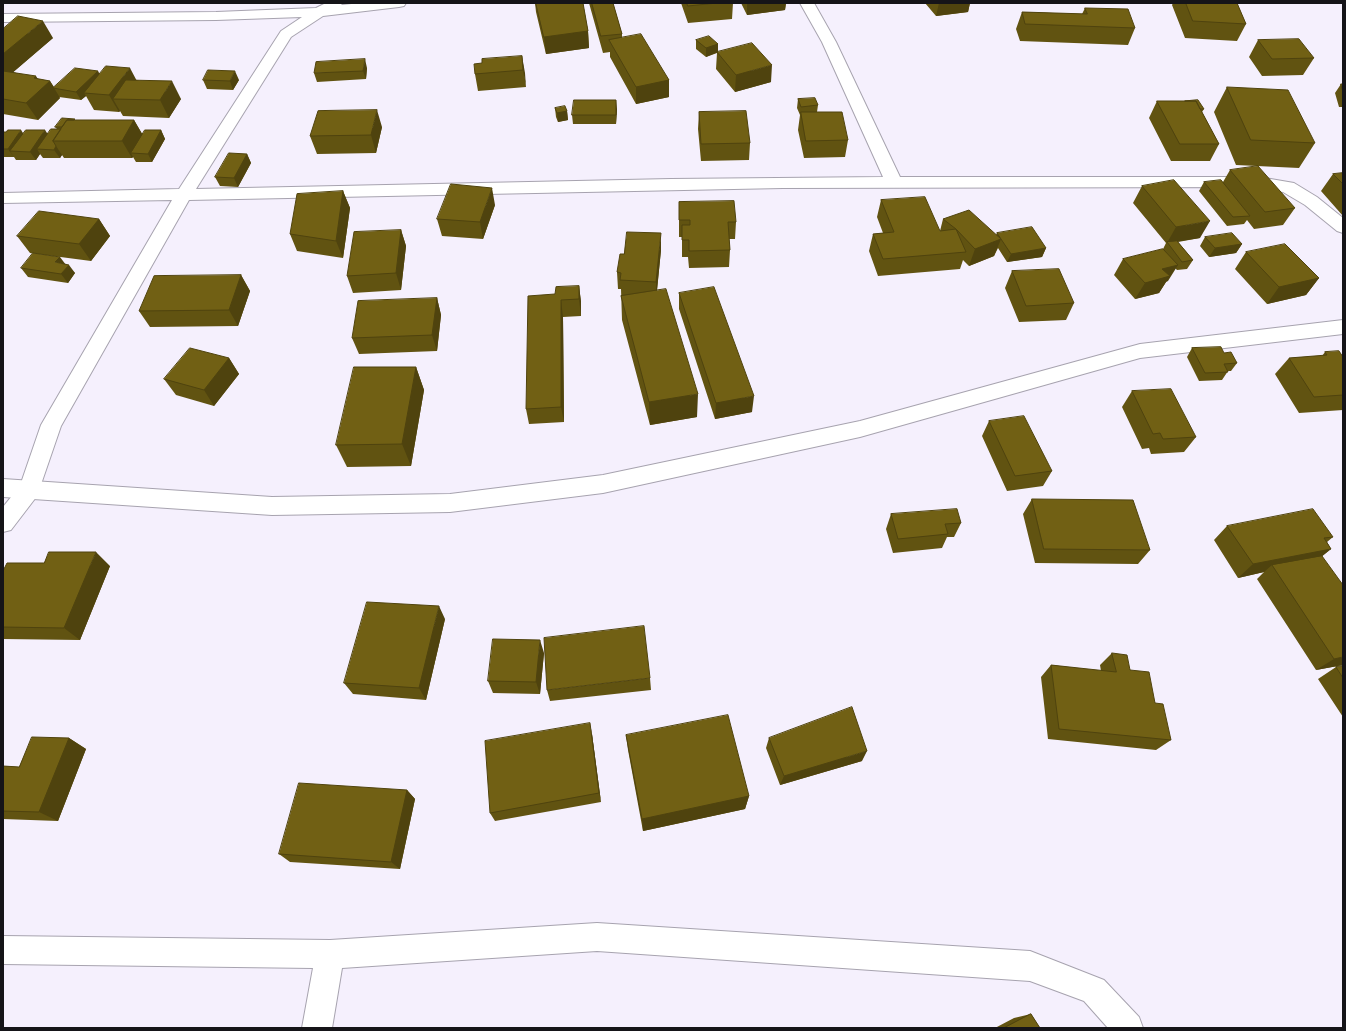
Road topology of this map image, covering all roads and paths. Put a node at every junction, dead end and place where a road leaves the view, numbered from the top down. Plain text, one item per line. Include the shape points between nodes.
1 (336, 3) edge
2 (399, 3) edge
3 (807, 3) edge
4 (319, 12) junction
5 (3, 18) edge
6 (894, 182) junction
7 (183, 196) junction
8 (3, 198) edge
9 (1343, 227) edge
10 (1343, 327) edge
11 (3, 488) edge
12 (29, 490) junction
13 (3, 524) edge
14 (3, 950) edge
15 (330, 954) junction
16 (317, 1028) edge
17 (1128, 1028) edge

1 - 4 street
2 - 4 street
3 - 6 street via 829,42
4 - 5 street
4 - 7 street via 286,34
6 - 7 street via 767,182
6 - 9 street via 1259,182 1288,187 1311,201
7 - 8 street
7 - 12 street via 51,425
10 - 12 street via 1140,351 860,428 595,485 450,503 272,506
11 - 12 street
12 - 13 street
14 - 15 street
15 - 16 street
15 - 17 street via 597,938 1030,966 1094,990

